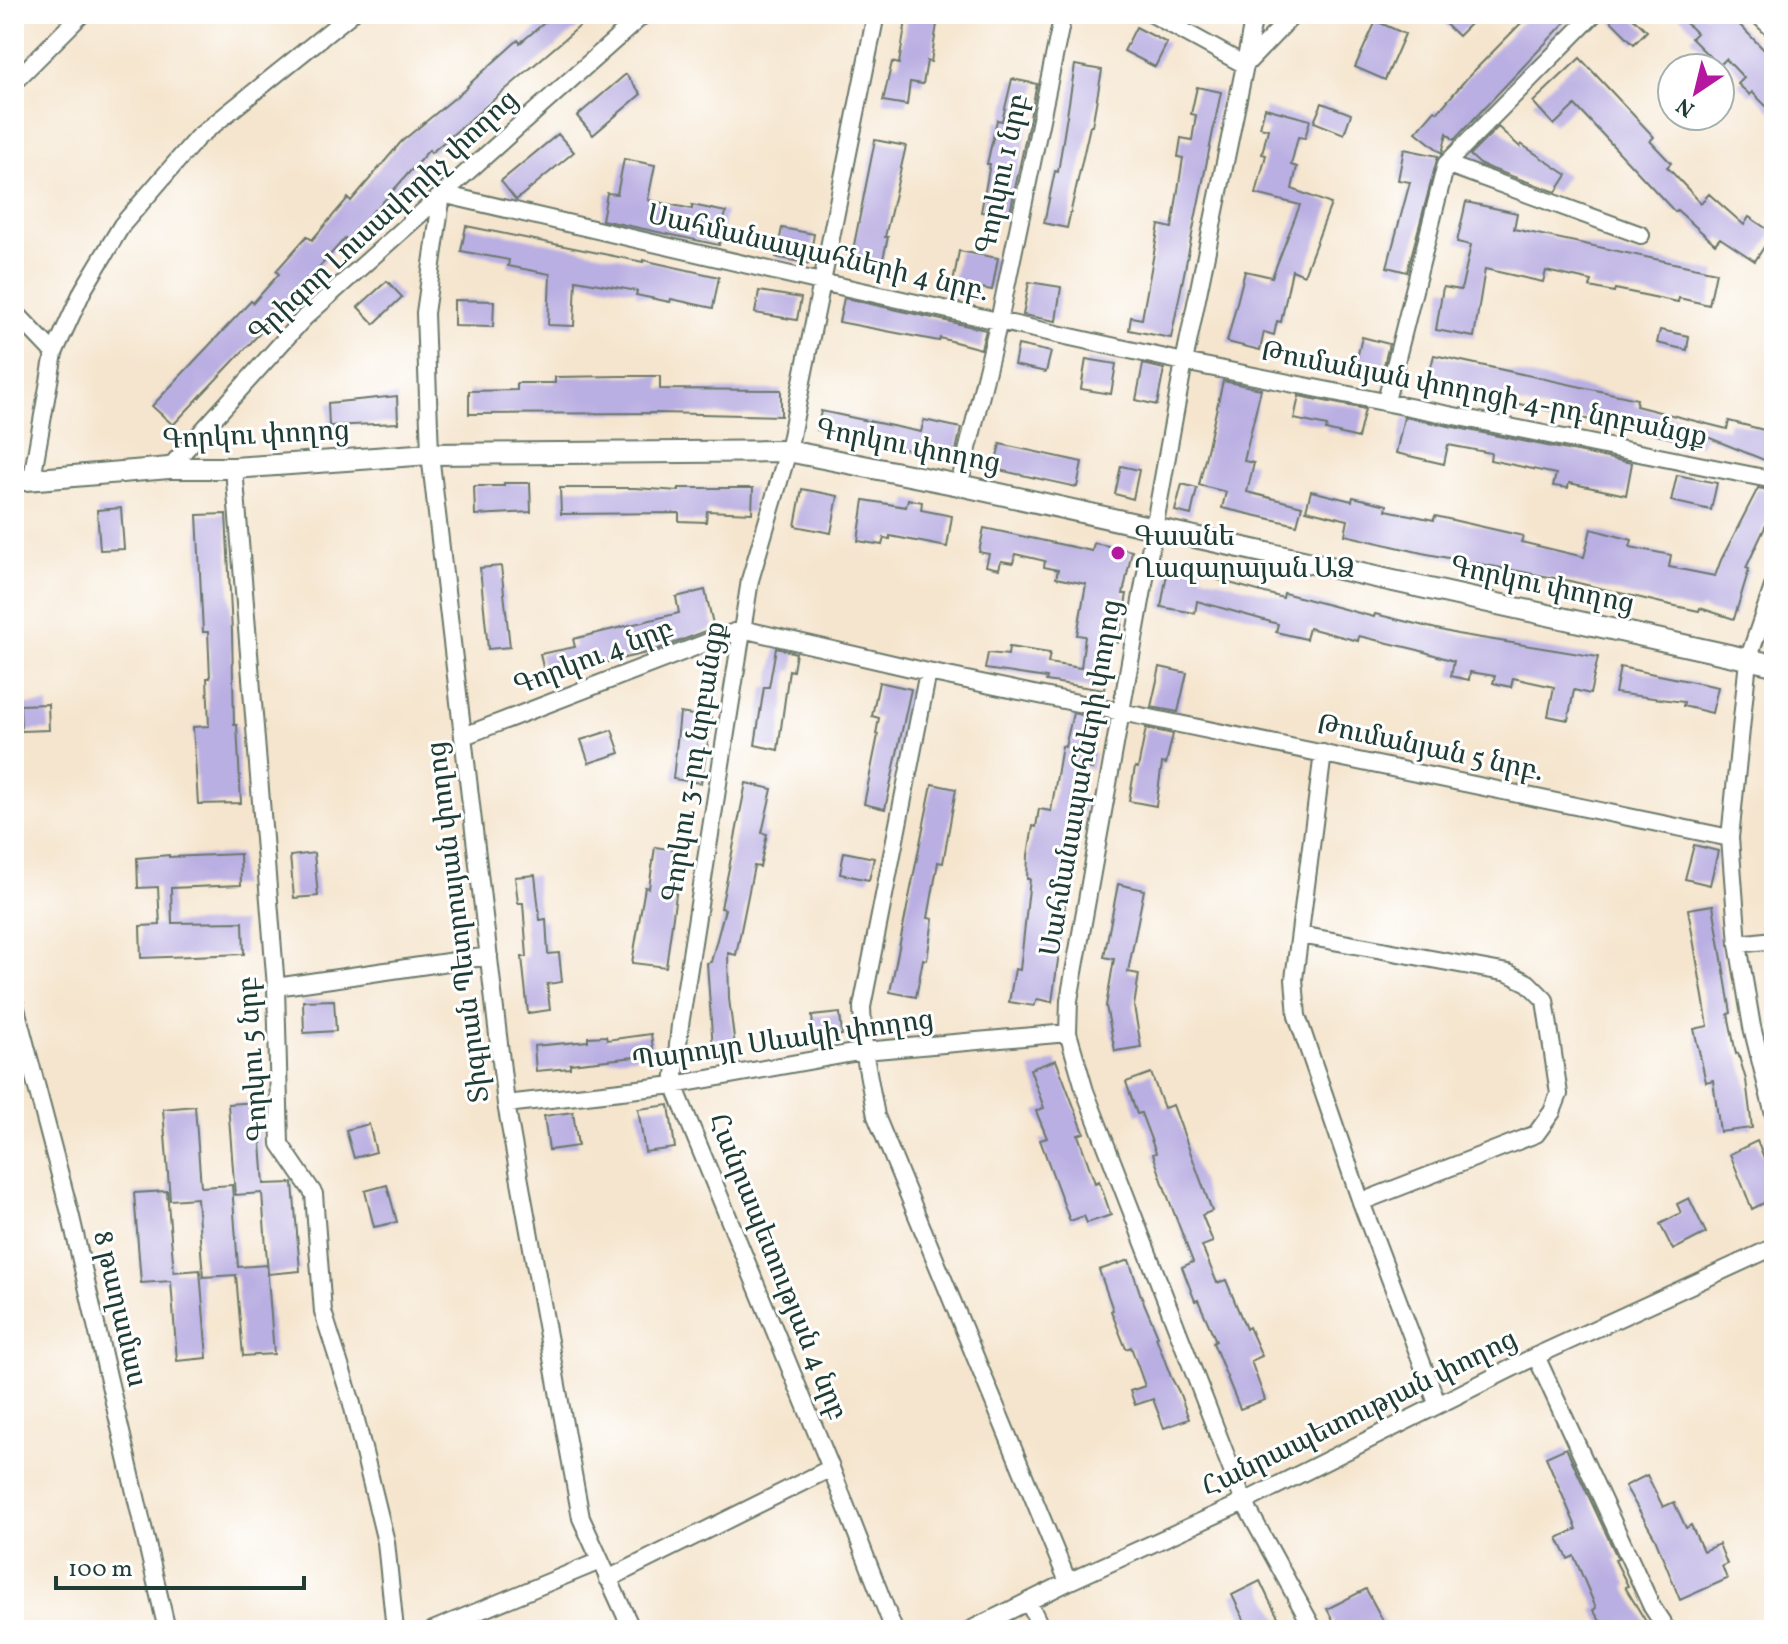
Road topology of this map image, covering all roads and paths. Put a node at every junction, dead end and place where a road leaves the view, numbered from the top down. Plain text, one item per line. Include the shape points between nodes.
1 (82, 14) edge
2 (351, 14) edge
3 (644, 14) edge
4 (876, 14) edge
5 (1063, 14) edge
6 (1152, 14) edge
7 (1254, 14) edge
8 (1294, 14) edge
9 (1594, 14) edge
10 (1757, 14) edge
11 (1774, 30) edge
12 (1245, 65) junction
13 (14, 82) edge
14 (1446, 164) junction
15 (442, 194) junction
16 (1641, 235) dead end
17 (821, 282) junction
18 (14, 311) edge
19 (999, 321) junction
20 (54, 353) junction
21 (1184, 362) junction
22 (1386, 401) junction
23 (788, 451) junction
24 (430, 454) junction
25 (169, 468) junction
26 (234, 468) junction
27 (23, 479) edge
28 (1774, 480) edge
29 (959, 485) junction
30 (1154, 528) junction
31 (1774, 584) edge
32 (742, 629) junction
33 (1748, 660) junction
34 (1774, 665) edge
35 (928, 672) junction
36 (1120, 712) junction
37 (464, 736) junction
38 (1323, 753) junction
39 (1730, 838) junction
40 (1300, 935) junction
41 (1774, 940) edge
42 (1738, 944) junction
43 (489, 956) junction
44 (276, 987) junction
45 (14, 1001) edge
46 (1068, 1033) junction
47 (864, 1051) junction
48 (674, 1085) junction
49 (506, 1104) junction
50 (1774, 1115) edge
51 (1361, 1202) junction
52 (1774, 1247) edge
53 (1536, 1356) junction
54 (1437, 1403) junction
55 (831, 1468) junction
56 (1244, 1502) junction
57 (600, 1561) junction
58 (608, 1579) junction
59 (1068, 1582) junction
60 (1028, 1601) junction
61 (167, 1630) edge
62 (395, 1630) edge
63 (433, 1630) edge
64 (632, 1630) edge
65 (894, 1630) edge
66 (970, 1630) edge
67 (1042, 1630) edge
68 (1314, 1630) edge
69 (1667, 1630) edge

1 - 13 street
2 - 20 street via 197,138 122,225
3 - 15 street, Գրիգոր Լուսավորիչ փողոց
4 - 17 street, Գորկու 3-րդ նրբանցք
5 - 19 street, Գորկու 1 նրբ
6 - 12 street
7 - 12 street, Սահմանապահների փողոց
8 - 12 street
9 - 14 street
10 - 11 street
12 - 21 street, Սահմանապահների փողոց
14 - 16 street
14 - 22 street
15 - 17 street, Սահմանապահների 4 նրբ.
15 - 24 street, Տիգրան Պետրոսյան փողոց via 425,313
15 - 25 street, Գրիգոր Լուսավորիչ փողոց via 305,317
17 - 19 street, Սահմանապահների 4 նրբ.
17 - 23 street, Գորկու 3-րդ նրբանցք
18 - 20 street
19 - 21 street, Սահմանապահների 4 նրբ.
19 - 29 street, Գորկու 1 նրբ
20 - 27 street
21 - 22 street, Թումանյան փողոցի 4-րդ նրբանցք
21 - 30 street, Սահմանապահների փողոց
22 - 28 street, Թումանյան փողոցի 4-րդ նրբանցք
23 - 24 street, Գորկու փողոց
23 - 29 street, Գորկու փողոց
23 - 32 street, Գորկու 3-րդ նրբանցք via 750,580
24 - 26 street, Գորկու փողոց
24 - 37 street, Տիգրան Պետրոսյան փողոց
25 - 26 street, Գորկու փողոց
25 - 27 street, Գորկու փողոց
26 - 44 street, Գորկու 5 նրբ
29 - 30 street, Գորկու փողոց
30 - 33 street, Գորկու փողոց
30 - 36 street, Սահմանապահների փողոց
31 - 33 street
32 - 35 street, Թումանյան 5 նրբ.
32 - 37 street, Գորկու 4 նրբ
32 - 48 street, Գորկու 3-րդ նրբանցք
33 - 34 street, Գորկու փողոց
33 - 39 street
35 - 36 street, Թումանյան 5 նրբ.
35 - 47 street via 862,1007
36 - 38 street, Թումանյան 5 նրբ.
36 - 46 street, Սահմանապահների փողոց via 1069,1000
37 - 43 street, Տիգրան Պետրոսյան փողոց
38 - 39 street, Թումանյան 5 նրբ.
38 - 40 street
39 - 42 street
40 - 51 street via 1294,979 1297,1016
40 - 51 street via 1508,973 1545,1000 1559,1094 1536,1134
41 - 42 street
42 - 50 street
43 - 44 street
43 - 49 street, Տիգրան Պետրոսյան փողոց
44 - 62 street, Գորկու 5 նրբ via 280,1144 314,1194 323,1312 386,1542
45 - 61 street, 8 թաղամաս via 70,1213
46 - 47 street, Պարույր Սևակի փողոց
46 - 56 street, Սահմանապահների փողոց via 1085,1091
47 - 48 street, Պարույր Սևակի փողոց
47 - 59 street via 876,1116
48 - 49 street, Պարույր Սևակի փողոց
48 - 55 street, Հանրապետության 4 նրբ
49 - 57 street, Տիգրան Պետրոսյան փողոց via 581,1518
51 - 54 street
52 - 53 street, Հանրապետության փողոց
53 - 54 street, Հանրապետության փողոց
53 - 69 street
54 - 56 street, Հանրապետության փողոց
55 - 58 street
55 - 65 street, Հանրապետության 4 նրբ
56 - 59 street, Հանրապետության փողոց
56 - 68 street, Սահմանապահների փողոց
57 - 58 street, Տիգրան Պետրոսյան փողոց
57 - 63 street
58 - 64 street, Տիգրան Պետրոսյան փողոց
59 - 60 street, Հանրապետության փողոց
60 - 66 street, Հանրապետության փողոց
60 - 67 street

